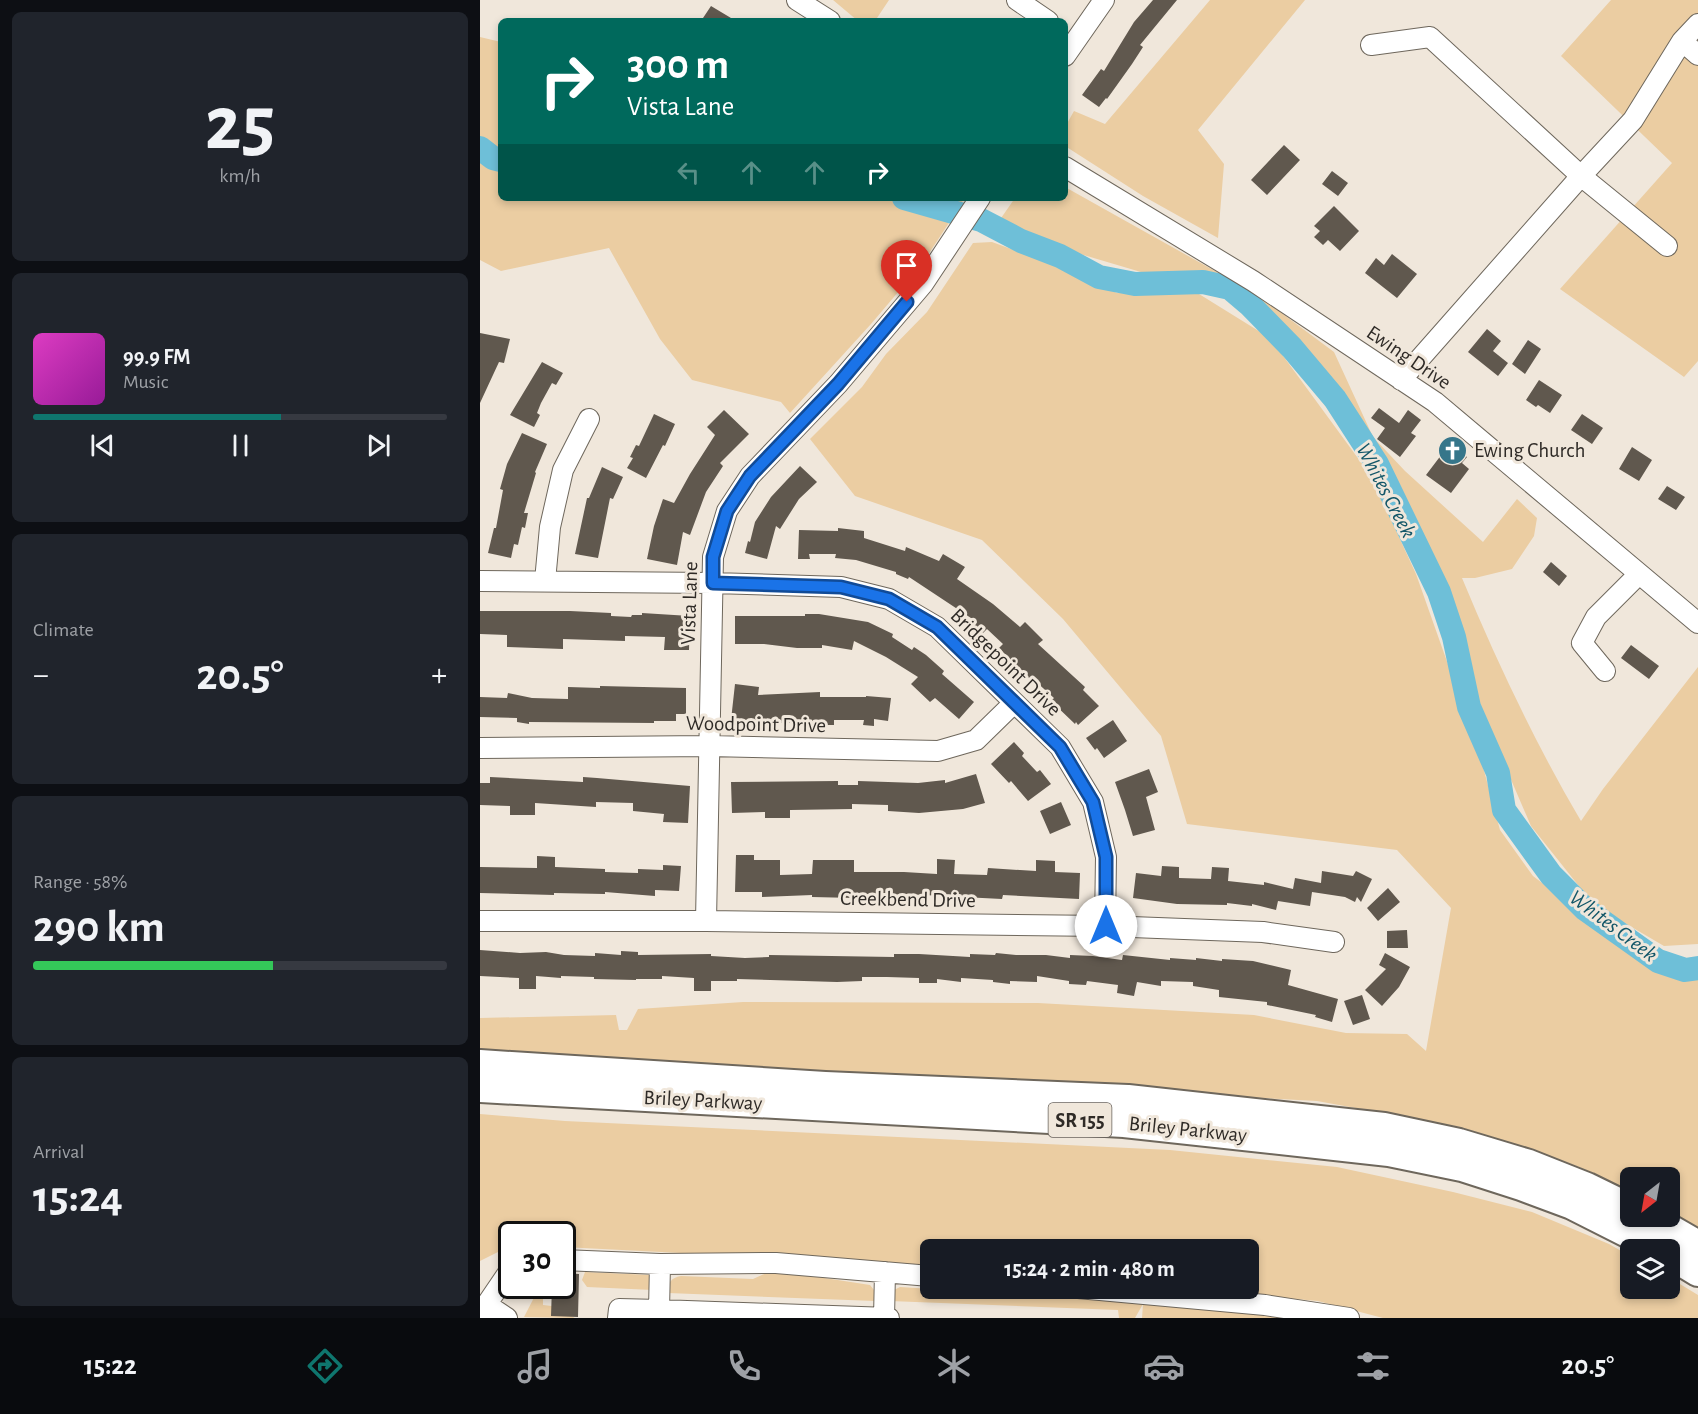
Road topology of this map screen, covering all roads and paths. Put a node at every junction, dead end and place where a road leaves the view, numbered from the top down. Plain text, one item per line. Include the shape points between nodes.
1 (797, 0) edge
2 (1017, 0) edge
3 (1104, 0) edge
4 (825, 18) edge
5 (1044, 18) edge
6 (1698, 24) edge
7 (1682, 41) junction
8 (1068, 42) edge
9 (1371, 45) dead end
10 (1698, 55) edge
11 (1068, 169) edge
12 (1581, 176) junction
13 (978, 201) edge
14 (1667, 246) dead end
15 (1401, 380) junction
16 (589, 419) dead end
17 (1639, 574) junction
18 (480, 581) edge
19 (545, 581) junction
20 (713, 583) junction
21 (1698, 623) edge
22 (1605, 671) dead end
23 (1014, 703) junction
24 (709, 746) junction
25 (480, 748) edge
26 (480, 921) edge
27 (706, 921) junction
28 (1106, 926) junction
29 (1334, 942) dead end
30 (480, 1064) edge
31 (480, 1088) edge
32 (1620, 1203) edge
33 (1667, 1227) edge
34 (1639, 1239) edge
35 (1698, 1245) edge
36 (576, 1261) edge
37 (1680, 1261) edge
38 (660, 1264) junction
39 (885, 1272) junction
40 (1698, 1272) edge
41 (920, 1275) edge
42 (498, 1287) edge
43 (1199, 1299) edge
44 (483, 1309) edge
45 (659, 1314) edge
46 (507, 1318) edge
47 (618, 1318) edge
48 (884, 1318) edge
49 (889, 1318) edge
50 (1349, 1318) edge

1 - 4 street
2 - 5 street
3 - 8 street
6 - 7 street
7 - 10 street
7 - 12 street via 1633,120
9 - 12 street via 1430,37
11 - 15 street, Ewing Drive via 1254,281
12 - 14 street
12 - 15 street
13 - 20 street, Vista Lane via 923,284 838,384 750,476 727,511 713,557
15 - 17 street, Ewing Drive via 1435,402
16 - 19 street via 563,470 550,527
17 - 21 street, Ewing Drive
17 - 22 street via 1596,617 1582,643
18 - 19 street, Bridgepoint Drive
19 - 20 street, Bridgepoint Drive
20 - 23 street, Bridgepoint Drive via 841,587 889,599 937,627
20 - 24 street, Vista Lane
23 - 24 street, Woodpoint Drive via 976,740 938,751
23 - 28 street, Bridgepoint Drive via 1060,747 1093,802 1106,857
24 - 25 street, Woodpoint Drive
24 - 27 street, Vista Lane
26 - 27 street, Creekbend Drive
27 - 28 street, Creekbend Drive
28 - 29 street, Creekbend Drive via 1263,932
30 - 32 highway, Briley Parkway / SR 155 via 825,1086 1128,1099 1383,1127 1459,1143 1528,1164
31 - 34 highway, Briley Parkway / SR 155 via 1124,1123 1389,1152 1462,1167 1521,1186 1572,1205
33 - 35 highway
36 - 38 street
37 - 40 highway
38 - 39 street via 776,1263
38 - 45 street
39 - 41 street
39 - 48 street
42 - 44 street
43 - 50 street
44 - 46 street
45 - 47 street via 619,1309
45 - 48 street
48 - 49 street

